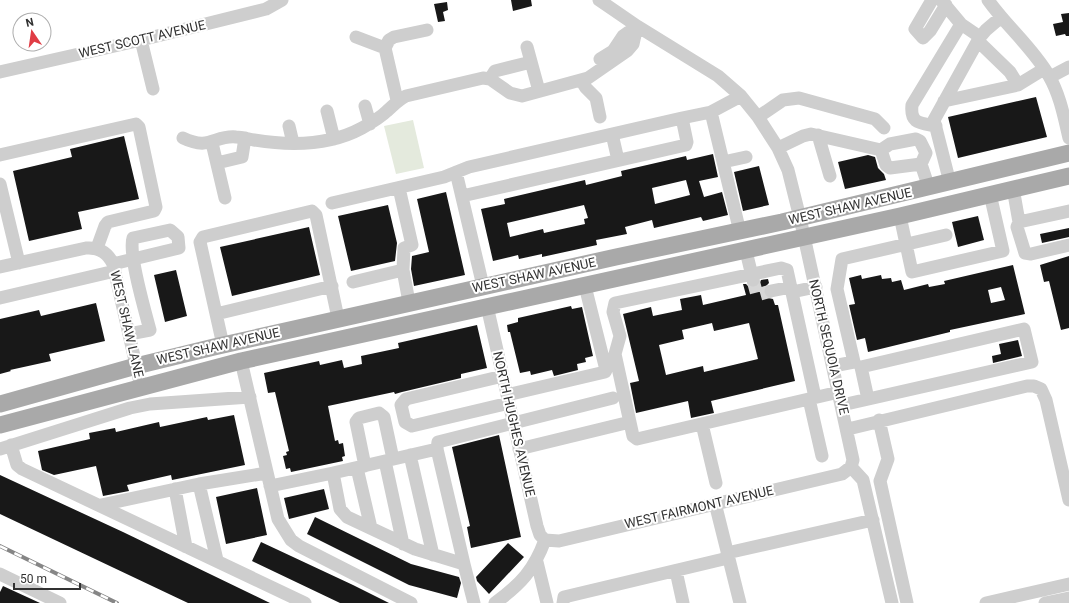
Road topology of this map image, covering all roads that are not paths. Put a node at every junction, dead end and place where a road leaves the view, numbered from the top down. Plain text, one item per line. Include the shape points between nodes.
1 (282, 0) edge
2 (599, 0) edge
3 (932, 0) edge
4 (988, 0) edge
5 (944, 3) edge
6 (1000, 18) junction
7 (961, 24) junction
8 (637, 26) junction
9 (427, 30) dead end
10 (356, 37) dead end
11 (979, 39) junction
12 (141, 40) junction
13 (385, 48) junction
14 (527, 48) dead end
15 (531, 62) junction
16 (1069, 67) edge
17 (0, 72) edge
18 (1047, 73) junction
19 (490, 79) junction
20 (581, 80) junction
21 (1018, 85) junction
22 (153, 89) dead end
23 (539, 91) junction
24 (741, 96) junction
25 (397, 100) junction
26 (944, 101) junction
27 (365, 106) dead end
28 (327, 111) dead end
29 (711, 112) junction
30 (600, 117) dead end
31 (758, 117) junction
32 (682, 118) junction
33 (935, 123) junction
34 (370, 124) junction
35 (289, 126) dead end
36 (884, 128) dead end
37 (612, 134) junction
38 (818, 135) junction
39 (183, 138) dead end
40 (245, 138) junction
41 (1069, 138) edge
42 (334, 139) junction
43 (212, 143) junction
44 (293, 143) junction
45 (778, 148) junction
46 (881, 150) junction
47 (1069, 153) edge
48 (0, 155) edge
49 (746, 157) dead end
50 (618, 160) junction
51 (1069, 161) edge
52 (723, 162) junction
53 (217, 163) junction
54 (921, 164) junction
55 (456, 172) junction
56 (830, 176) dead end
57 (1069, 176) edge
58 (950, 183) junction
59 (0, 184) edge
60 (399, 188) junction
61 (929, 188) junction
62 (1013, 188) junction
63 (990, 194) junction
64 (462, 196) junction
65 (226, 198) dead end
66 (332, 203) dead end
67 (1069, 211) edge
68 (900, 216) junction
69 (1020, 222) junction
70 (802, 228) junction
71 (740, 232) junction
72 (946, 236) dead end
73 (906, 245) junction
74 (1069, 245) edge
75 (97, 248) junction
76 (746, 250) junction
77 (616, 257) junction
78 (19, 263) junction
79 (0, 267) edge
80 (114, 268) junction
81 (403, 270) junction
82 (752, 277) junction
83 (353, 282) dead end
84 (332, 286) junction
85 (483, 286) junction
86 (585, 286) junction
87 (816, 287) junction
88 (791, 290) junction
89 (771, 291) tunnel mouth
90 (0, 298) edge
91 (409, 302) junction
92 (487, 306) junction
93 (216, 314) junction
94 (338, 318) junction
95 (129, 334) junction
96 (358, 334) junction
97 (223, 345) junction
98 (241, 361) junction
99 (857, 364) junction
100 (136, 366) junction
101 (833, 366) junction
102 (503, 376) junction
103 (141, 387) junction
104 (839, 392) junction
105 (250, 397) junction
106 (613, 398) dead end
107 (812, 398) junction
108 (508, 399) junction
109 (868, 399) junction
110 (0, 404) edge
111 (842, 405) junction
112 (879, 420) junction
113 (513, 422) junction
114 (630, 422) junction
115 (702, 424) junction
116 (0, 425) edge
117 (848, 429) junction
118 (5, 447) edge
119 (437, 449) junction
120 (519, 449) junction
121 (410, 455) junction
122 (822, 456) dead end
123 (389, 460) junction
124 (361, 467) junction
125 (851, 467) junction
126 (267, 473) junction
127 (334, 473) junction
128 (716, 483) dead end
129 (199, 484) junction
130 (270, 486) junction
131 (175, 489) junction
132 (1069, 500) edge
133 (715, 504) junction
134 (101, 505) junction
135 (873, 520) junction
136 (370, 528) junction
137 (545, 540) junction
138 (404, 544) junction
139 (186, 547) junction
140 (433, 555) junction
141 (728, 556) junction
142 (217, 560) junction
143 (537, 562) junction
144 (464, 564) junction
145 (676, 572) junction
146 (0, 574) edge
147 (1069, 584) edge
148 (1069, 598) edge
149 (60, 603) edge
150 (305, 603) edge
151 (411, 603) edge
152 (474, 603) edge
153 (495, 603) edge
154 (547, 603) edge
155 (563, 603) edge
156 (683, 603) edge
157 (740, 603) edge
158 (892, 603) edge
159 (907, 603) edge
160 (986, 603) edge
161 (1045, 603) edge

1 - 12 street, WEST SCOTT AVENUE via 266,9
2 - 8 street, NORTH SEQUOIA DRIVE
3 - 5 street via 915,28 923,38 930,31
4 - 6 street
5 - 7 street
6 - 11 street
6 - 18 street
7 - 11 street
7 - 33 street via 912,105 911,115 914,120 921,124
8 - 20 street via 623,36 613,51 594,63
8 - 24 street, NORTH SEQUOIA DRIVE via 718,76
9 - 13 street via 394,37
10 - 13 street
11 - 21 street via 1010,72
11 - 26 street
12 - 17 street, WEST SCOTT AVENUE
12 - 22 street
13 - 25 street
14 - 15 street
15 - 19 street via 496,71
15 - 23 street
16 - 18 street
18 - 21 street
18 - 41 street via 1061,105
19 - 23 street via 510,93 522,96
19 - 25 street via 483,78
20 - 23 street
20 - 30 street via 596,98
21 - 26 street
24 - 29 street
24 - 31 street, NORTH SEQUOIA DRIVE
25 - 34 street
26 - 33 street
27 - 34 street
28 - 42 street
29 - 32 street
29 - 52 street
31 - 36 street via 783,100 800,98 875,119
31 - 45 street, NORTH SEQUOIA DRIVE
32 - 37 street
32 - 50 street via 686,145
33 - 58 street
34 - 42 street
35 - 44 street
37 - 50 street
37 - 55 street
38 - 45 street via 803,136
38 - 46 street
38 - 56 street
39 - 43 street via 194,143
40 - 43 street via 226,137
40 - 44 street
40 - 53 street via 242,157
42 - 44 street via 308,144
43 - 53 street
45 - 70 street, NORTH SEQUOIA DRIVE via 788,170
46 - 54 street via 886,165 890,168
46 - 54 street via 890,144 916,139 920,141 926,153
47 - 58 main road, WEST SHAW AVENUE
48 - 75 street via 136,124 139,126 156,207 154,211 108,222
49 - 52 street
50 - 64 street
51 - 62 main road via 1058,167 1020,176
52 - 71 street
53 - 65 street
54 - 61 street
55 - 60 street
55 - 64 street
57 - 62 main road, WEST SHAW AVENUE
58 - 61 main road, WEST SHAW AVENUE
59 - 78 street
60 - 66 street
60 - 81 street via 412,245 404,248
61 - 70 main road, WEST SHAW AVENUE
62 - 63 main road, WEST SHAW AVENUE
62 - 69 street
63 - 68 main road, WEST SHAW AVENUE
63 - 73 street via 1003,251 912,272
64 - 85 street
67 - 69 street
68 - 70 main road, WEST SHAW AVENUE
68 - 73 street
69 - 74 street via 1017,227 1025,253 1035,254
70 - 71 main road, WEST SHAW AVENUE
70 - 76 main road, WEST SHAW AVENUE
70 - 87 street, NORTH SEQUOIA DRIVE
71 - 77 main road, WEST SHAW AVENUE
72 - 73 street
73 - 99 street via 842,259 837,289
75 - 78 street via 86,248
75 - 80 street, WEST SHAW LANE via 107,255
76 - 82 street
76 - 86 main road, WEST SHAW AVENUE
77 - 85 main road, WEST SHAW AVENUE
77 - 92 main road via 570,277 495,293
78 - 79 street
80 - 90 street
80 - 95 street, WEST SHAW LANE
80 - 95 street via 134,258 150,330
81 - 83 street
81 - 91 street
82 - 88 street via 781,268 786,270
82 - 114 street via 615,303 613,312 620,336 615,354
84 - 93 street
84 - 93 street via 316,215 312,210 203,237 200,242
84 - 94 street
85 - 91 main road, WEST SHAW AVENUE
85 - 96 main road via 482,295 476,300 402,316
86 - 92 main road, WEST SHAW AVENUE
86 - 108 street via 605,372
87 - 88 street
87 - 101 street, NORTH SEQUOIA DRIVE
88 - 89 street
88 - 107 street
91 - 94 main road, WEST SHAW AVENUE
92 - 96 main road, WEST SHAW AVENUE
92 - 102 street, NORTH HUGHES AVENUE
93 - 97 street
94 - 97 main road, WEST SHAW AVENUE
94 - 98 main road via 325,331 252,348 244,353
95 - 100 street, WEST SHAW LANE
96 - 98 main road, WEST SHAW AVENUE
97 - 100 main road, WEST SHAW AVENUE
98 - 103 main road, WEST SHAW AVENUE
98 - 105 street
99 - 101 street
99 - 109 street
99 - 109 street via 1024,330 1032,362
100 - 103 street, WEST SHAW LANE
100 - 110 main road, WEST SHAW AVENUE
101 - 104 street, NORTH SEQUOIA DRIVE
102 - 108 street, NORTH HUGHES AVENUE
102 - 108 street via 406,399 401,405 405,422 412,426
103 - 116 main road, WEST SHAW AVENUE
104 - 107 street
104 - 111 street, NORTH SEQUOIA DRIVE
105 - 118 street via 150,404 130,408
105 - 126 street
106 - 113 street
107 - 115 street
107 - 122 street
108 - 113 street, NORTH HUGHES AVENUE
109 - 111 street
111 - 117 street, NORTH SEQUOIA DRIVE
112 - 117 street
112 - 132 street via 1034,386 1041,389 1046,400
112 - 159 street via 888,459 880,481
113 - 119 street via 440,440
113 - 120 street, NORTH HUGHES AVENUE
114 - 115 street via 633,436 637,439
114 - 120 street
115 - 128 street
117 - 125 street, NORTH SEQUOIA DRIVE via 853,453
118 - 134 street via 22,469
119 - 121 street
119 - 144 street
120 - 137 street, NORTH HUGHES AVENUE via 536,526
121 - 123 street
121 - 140 street
123 - 124 street
123 - 124 street via 384,417 379,413 359,418 356,422
123 - 138 street
124 - 127 street
124 - 136 street
125 - 133 street, WEST FAIRMONT AVENUE via 842,474
125 - 135 street via 863,480
126 - 129 street
126 - 130 street
127 - 130 street
127 - 136 street via 340,509 347,517
129 - 131 street
129 - 142 street
130 - 151 street via 278,519 291,540
131 - 134 street
131 - 139 street
133 - 137 street, WEST FAIRMONT AVENUE via 559,541
133 - 141 street
134 - 139 street
135 - 141 street
135 - 158 street
136 - 138 street
137 - 143 street
138 - 140 street
139 - 142 street
140 - 144 street
141 - 145 street
141 - 157 street
142 - 150 street
143 - 153 street via 513,590
143 - 154 street
144 - 152 street
145 - 155 street via 564,597
145 - 156 street
146 - 149 street
147 - 160 street
148 - 161 street

